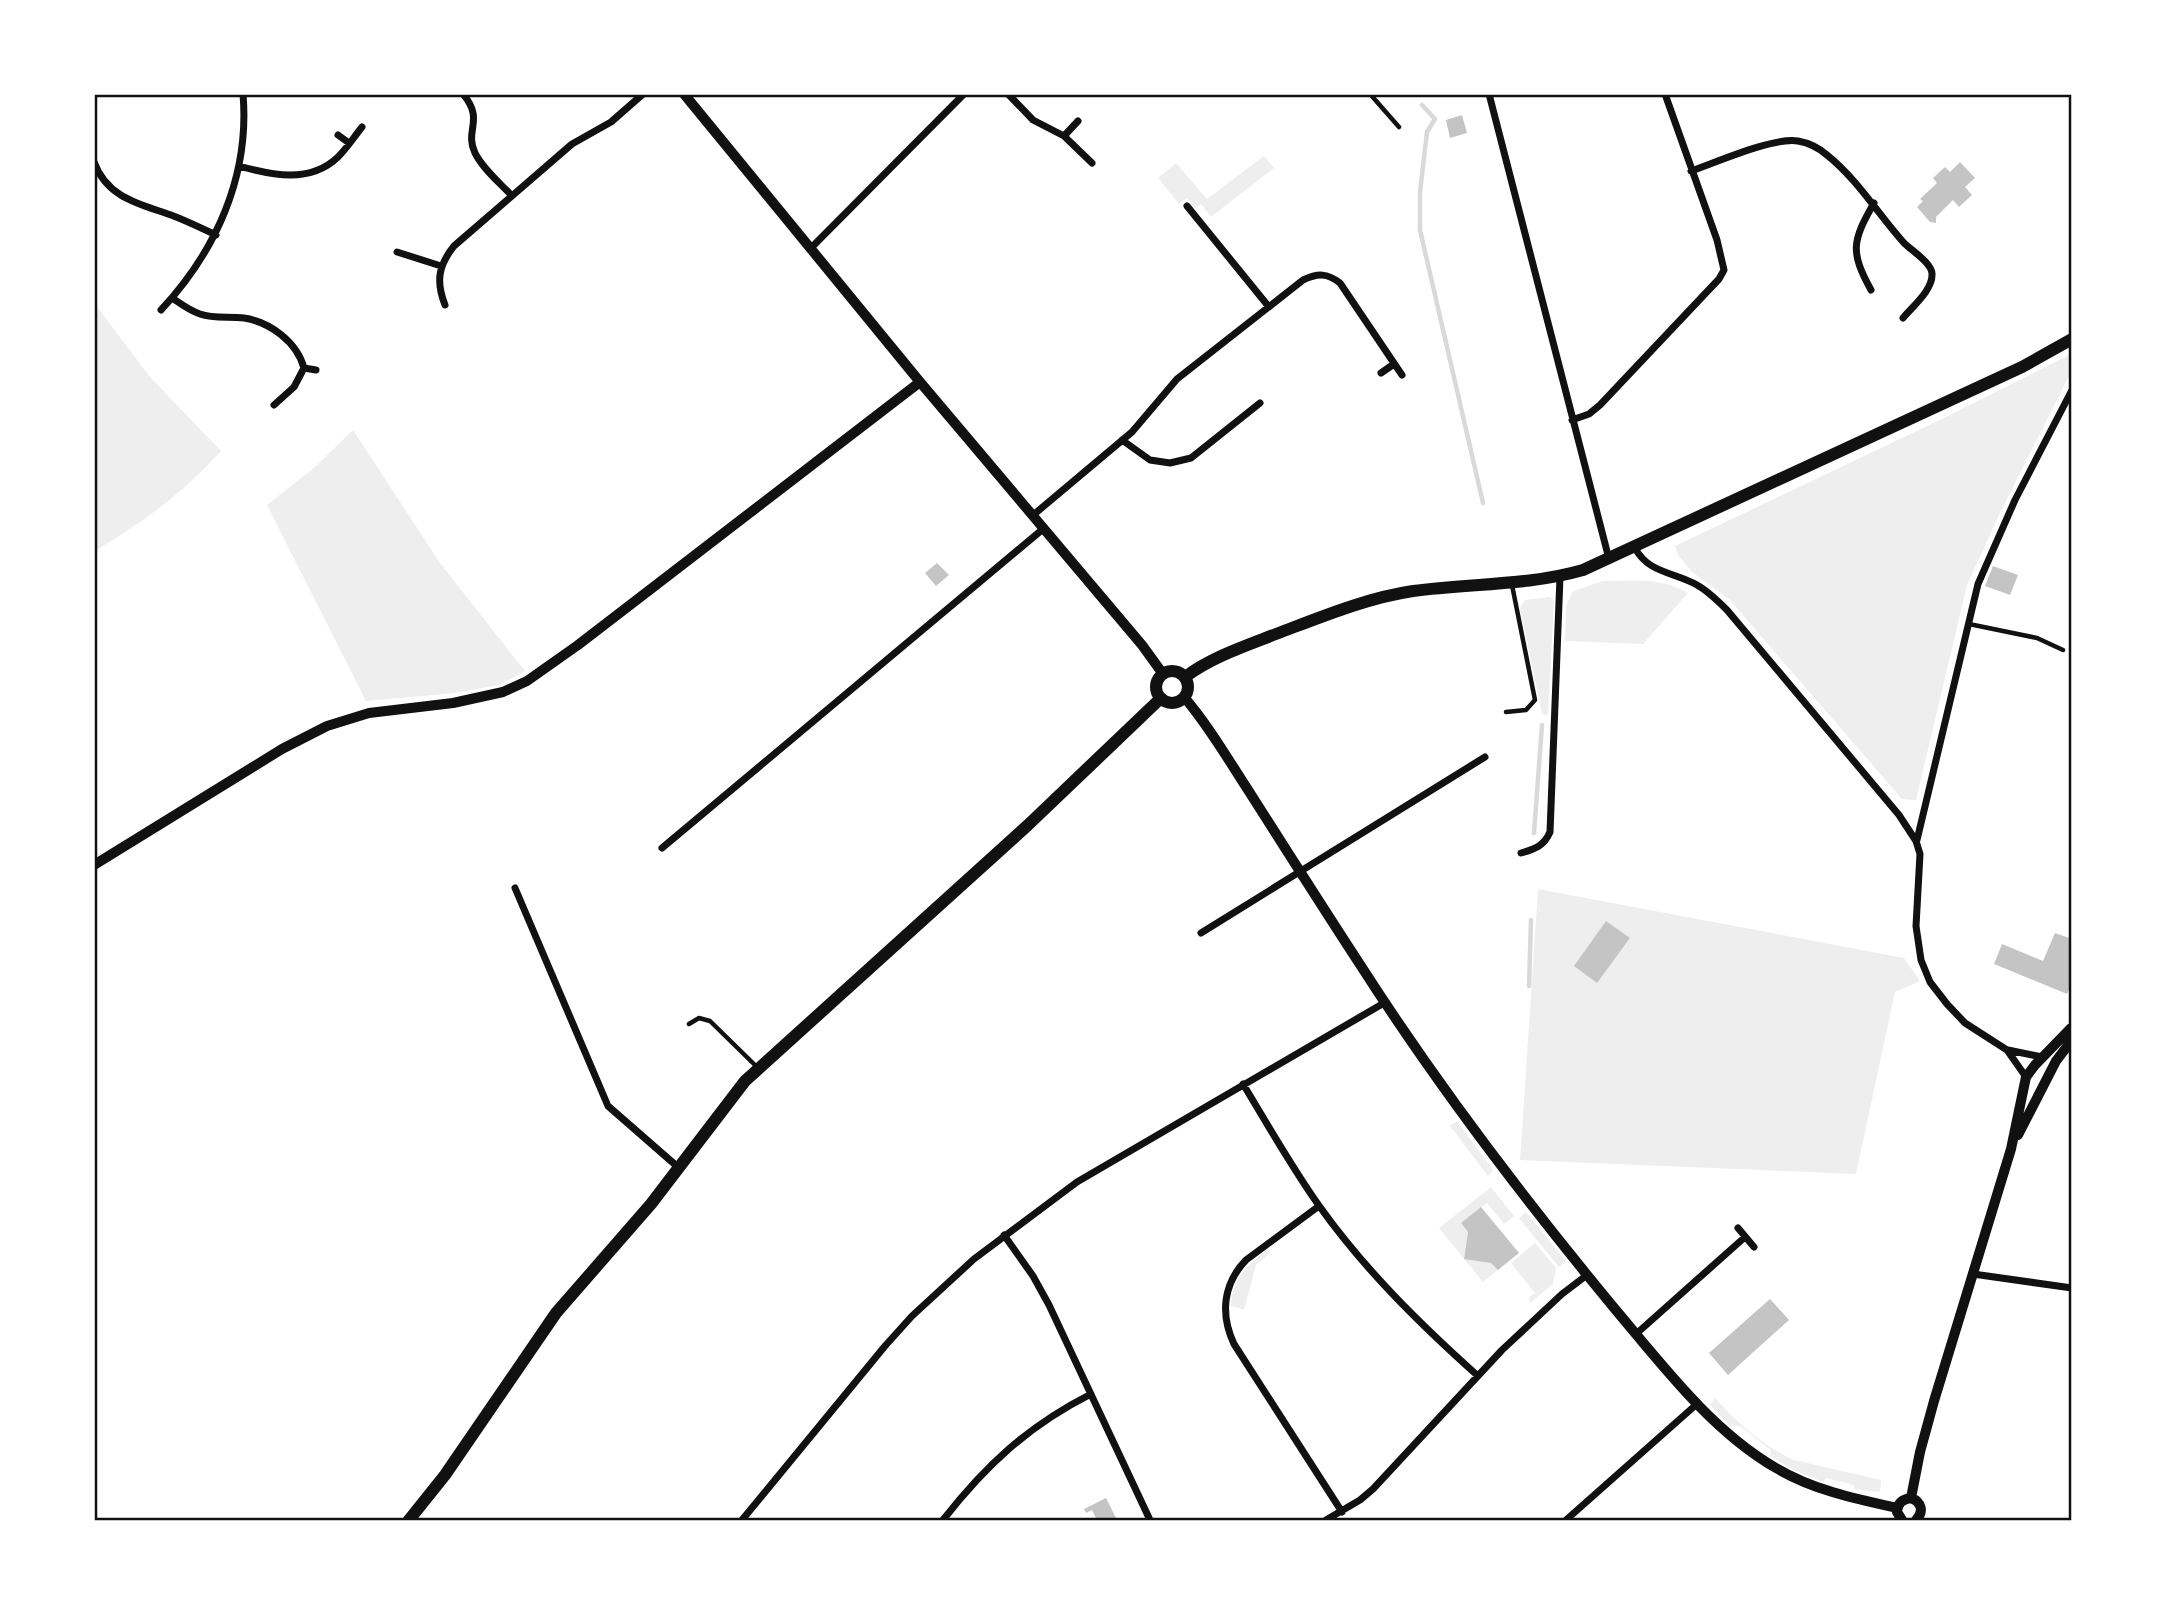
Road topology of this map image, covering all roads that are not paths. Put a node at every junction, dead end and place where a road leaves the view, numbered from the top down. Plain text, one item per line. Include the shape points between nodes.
1 (243, 94) edge
2 (463, 94) edge
3 (643, 94) edge
4 (684, 94) edge
5 (964, 94) edge
6 (1008, 94) edge
7 (1370, 94) edge
8 (1489, 94) edge
9 (1665, 94) edge
10 (1078, 121) dead end
11 (362, 127) dead end
12 (1399, 127) dead end
13 (338, 135) dead end
14 (1064, 136) junction
15 (349, 144) junction
16 (94, 162) edge
17 (1092, 163) dead end
18 (239, 166) junction
19 (1690, 170) junction
20 (512, 196) junction
21 (1874, 203) junction
22 (1187, 206) dead end
23 (216, 235) junction
24 (811, 248) junction
25 (397, 253) dead end
26 (441, 265) junction
27 (1871, 290) dead end
28 (172, 298) junction
29 (445, 305) dead end
30 (1269, 307) junction
31 (161, 310) dead end
32 (1903, 318) dead end
33 (2071, 339) edge
34 (1394, 364) junction
35 (304, 368) junction
36 (316, 370) dead end
37 (1381, 373) dead end
38 (1402, 375) dead end
39 (920, 382) junction
40 (2071, 391) edge
41 (1260, 404) dead end
42 (274, 405) dead end
43 (1572, 420) junction
44 (1122, 440) junction
45 (1032, 516) junction
46 (1043, 529) junction
47 (1635, 548) junction
48 (1609, 559) junction
49 (1560, 577) junction
50 (1512, 584) junction
51 (1968, 624) junction
52 (2063, 650) dead end
53 (1163, 674) junction
54 (1185, 677) junction
55 (1184, 697) junction
56 (1161, 698) junction
57 (1506, 712) dead end
58 (1485, 757) dead end
59 (1916, 841) junction
60 (662, 848) dead end
61 (1521, 853) dead end
62 (94, 865) edge
63 (1300, 870) junction
64 (515, 888) dead end
65 (1201, 933) dead end
66 (1384, 1003) junction
67 (2071, 1017) edge
68 (689, 1024) dead end
69 (2071, 1028) edge
70 (2071, 1040) edge
71 (2007, 1050) junction
72 (2042, 1057) junction
73 (758, 1068) junction
74 (2026, 1077) junction
75 (1243, 1084) junction
76 (2011, 1149) junction
77 (679, 1168) junction
78 (1319, 1206) junction
79 (1738, 1228) dead end
80 (1004, 1235) junction
81 (1745, 1237) junction
82 (1754, 1247) dead end
83 (1973, 1274) junction
84 (1587, 1275) junction
85 (2071, 1287) edge
86 (1636, 1334) junction
87 (1478, 1376) junction
88 (1091, 1394) junction
89 (1698, 1403) junction
90 (1911, 1499) junction
91 (1897, 1508) junction
92 (1342, 1512) junction
93 (746, 1519) edge
94 (409, 1521) edge
95 (943, 1521) edge
96 (1150, 1521) edge
97 (1326, 1521) edge
98 (1566, 1521) edge
99 (1902, 1521) edge
100 (1916, 1521) edge

1 - 18 street
2 - 20 street via 475,119 471,141 476,155
3 - 20 street via 611,122 572,144
4 - 24 street
5 - 24 street
6 - 14 street via 1033,120
7 - 12 lane
8 - 43 street
9 - 19 street
10 - 14 street
11 - 15 street
13 - 15 street
14 - 17 street
15 - 18 street via 337,158 311,172 289,176
16 - 23 street via 108,186 124,199
18 - 23 street
19 - 21 street via 1780,141 1802,142 1825,153
19 - 43 street via 1724,270 1600,405
20 - 26 street via 454,246
21 - 27 street via 1855,250
21 - 32 street via 1933,273 1926,290
22 - 30 street
23 - 28 street
24 - 39 street
25 - 26 street
26 - 29 street via 438,279
28 - 31 street
28 - 35 street via 198,314 262,324 298,351
30 - 34 street via 1303,280 1332,276 1349,293
30 - 44 street via 1177,379
33 - 47 main road via 2022,367
34 - 37 street
34 - 38 street
35 - 36 street
35 - 42 street via 294,387
39 - 45 street
39 - 62 street via 527,681 484,698 369,713 327,726
40 - 51 street via 1984,567
41 - 44 street via 1191,458 1170,463 1150,460
43 - 48 street
44 - 45 street
45 - 46 street
46 - 53 street
46 - 60 street
47 - 48 main road
47 - 59 street via 1649,566 1697,585 1727,610
48 - 49 main road
49 - 50 main road
49 - 61 street via 1550,832 1538,848
50 - 54 main road via 1433,588 1387,596 1247,646
50 - 57 lane via 1535,700 1526,710
51 - 52 lane via 2037,638
51 - 59 street
53 - 54 main road via 1177,671
53 - 56 main road via 1157,683
54 - 55 main road
55 - 56 main road via 1170,702
55 - 63 street
56 - 73 main road via 1028,825
58 - 63 street
59 - 71 street via 1920,854 1916,926 1930,982 1965,1023
63 - 65 street
63 - 66 street
64 - 77 street via 608,1106
66 - 75 street
66 - 84 street via 1468,1123
67 - 69 street
68 - 73 lane via 699,1018 710,1021
69 - 72 street
70 - 76 street
71 - 72 street
71 - 74 street
72 - 74 street
73 - 77 main road
74 - 76 street
75 - 78 street
75 - 80 street via 1077,1182
76 - 83 street
77 - 94 main road via 555,1313
78 - 87 street via 1408,1311
78 - 92 street via 1238,1268 1226,1291 1226,1320 1234,1344
79 - 81 street
80 - 88 street via 1041,1290
80 - 93 street via 903,1326
81 - 82 street
81 - 86 street
83 - 85 street
83 - 90 street via 1923,1442
84 - 86 street
84 - 87 street
86 - 89 street
87 - 92 street via 1385,1477
88 - 95 street via 1043,1420 1003,1452
88 - 96 street
89 - 91 street via 1736,1440 1779,1470 1823,1489
89 - 98 street
90 - 91 street
90 - 100 street via 1921,1508
91 - 99 street
92 - 97 street

